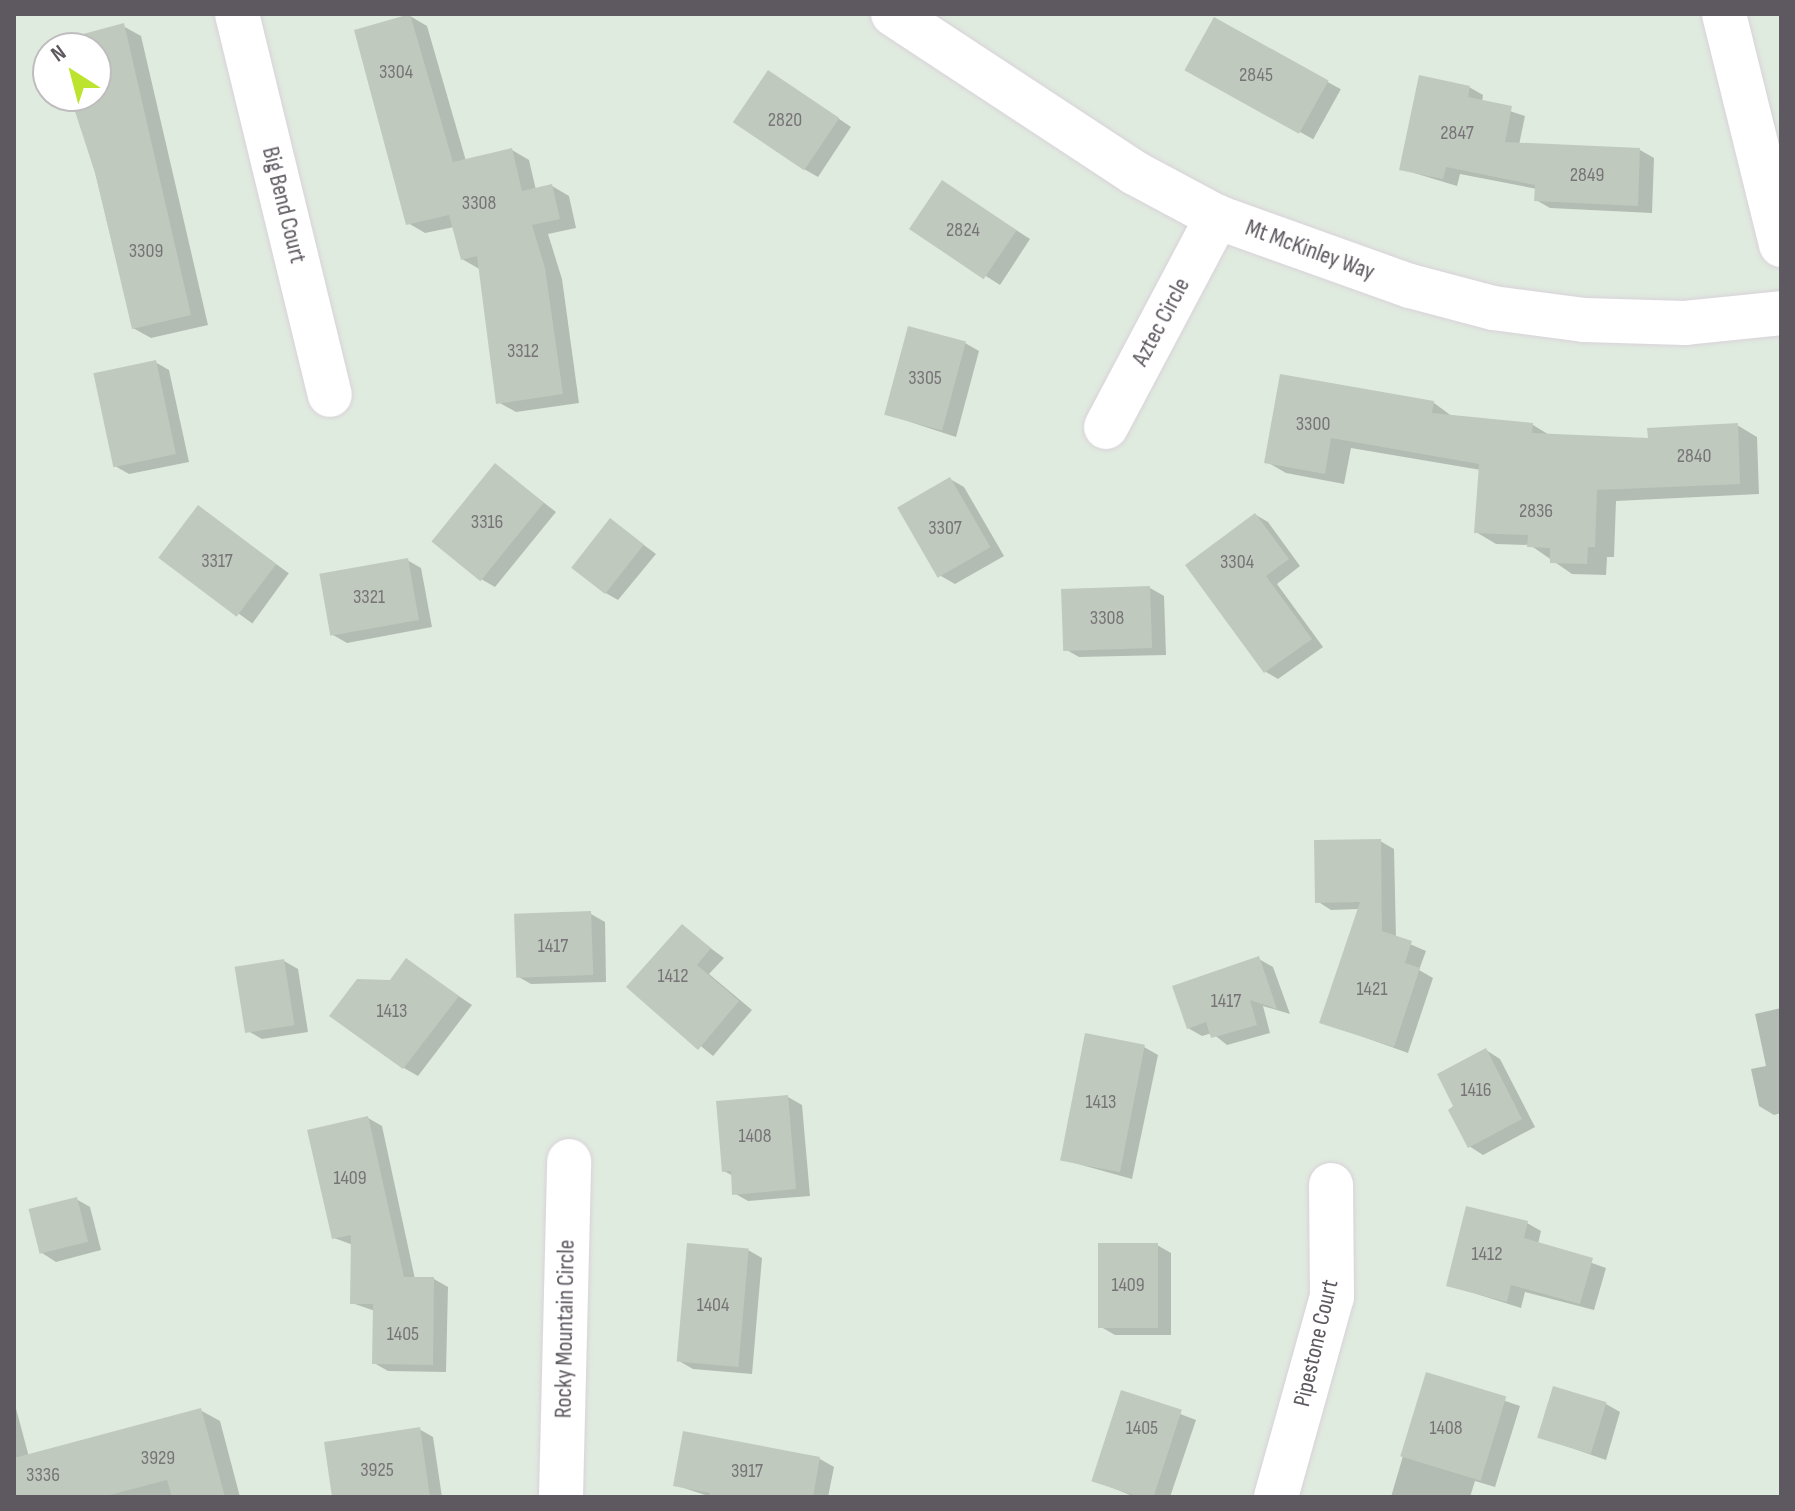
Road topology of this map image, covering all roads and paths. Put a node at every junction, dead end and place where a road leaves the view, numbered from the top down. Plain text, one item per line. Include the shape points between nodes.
1 (237, 14) edge
2 (893, 14) edge
3 (1724, 14) edge
4 (1217, 217) junction
5 (1781, 245) edge
6 (1781, 313) edge
7 (330, 395) dead end
8 (1106, 427) dead end
9 (569, 1161) dead end
10 (1331, 1185) dead end
11 (561, 1497) edge
12 (1276, 1497) edge

1 - 7 street, Big Bend Court
2 - 4 street, Mt McKinley Way via 1135,173
3 - 5 street
4 - 6 street, Mt McKinley Way via 1410,286 1493,308 1584,320 1685,323
4 - 8 street, Aztec Circle
9 - 11 street, Rocky Mountain Circle
10 - 12 street, Pipestone Court via 1332,1297

